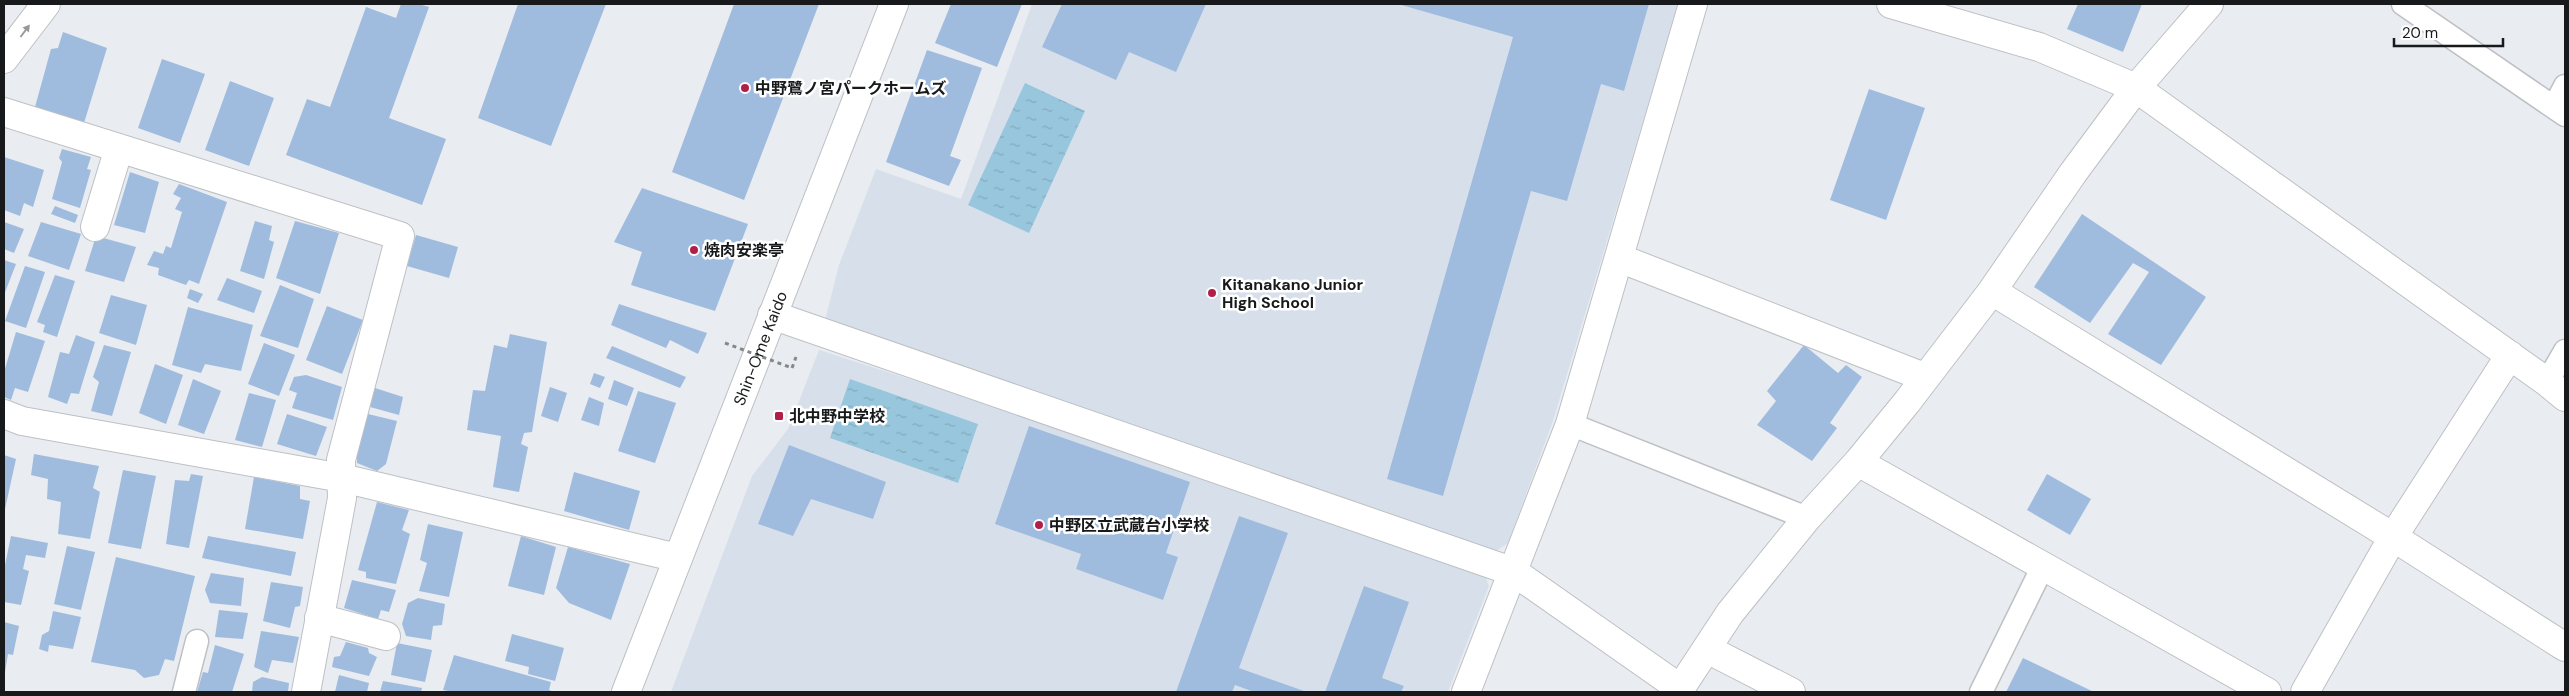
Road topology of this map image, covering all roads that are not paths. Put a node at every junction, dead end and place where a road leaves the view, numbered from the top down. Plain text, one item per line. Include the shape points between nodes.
1 (46, 4) edge
2 (894, 4) edge
3 (1693, 4) edge
4 (1891, 4) edge
5 (2210, 4) edge
6 (2403, 4) edge
7 (4, 59) edge
8 (2565, 86) edge
9 (2136, 88) junction
10 (2560, 111) edge
11 (4, 112) edge
12 (119, 148) junction
13 (95, 227) dead end
14 (1619, 258) junction
15 (1992, 291) junction
16 (772, 315) junction
17 (2565, 351) edge
18 (2510, 355) junction
19 (1924, 377) junction
20 (2556, 390) edge
21 (4, 414) edge
22 (1570, 424) junction
23 (1858, 462) junction
24 (342, 478) junction
25 (1807, 518) junction
26 (2393, 538) junction
27 (678, 558) junction
28 (2044, 566) junction
29 (1514, 572) junction
30 (319, 618) junction
31 (386, 636) dead end
32 (197, 641) dead end
33 (2565, 647) edge
34 (1707, 649) junction
35 (1679, 690) edge
36 (184, 692) edge
37 (306, 692) edge
38 (626, 692) edge
39 (1466, 692) edge
40 (1791, 692) edge
41 (1981, 692) edge
42 (2267, 692) edge
43 (2305, 692) edge

7 -> 1 street
2 - 16 street, Shin-Ome Kaido
3 - 14 street
4 - 9 street via 2039,47
5 - 9 street
6 - 10 lane
8 - 10 lane
9 - 15 street
9 - 18 street
11 - 12 street
12 - 13 street
12 - 24 street via 400,236 341,460
14 - 19 street
14 - 22 street
15 - 19 street
15 - 26 street
16 - 27 street, Shin-Ome Kaido
16 - 29 street
17 - 20 lane
18 - 20 street
18 - 26 street
19 - 23 street
21 - 24 street via 22,421
22 - 25 lane
22 - 29 street
23 - 25 street
23 - 28 street
24 - 27 street
24 - 30 street via 342,498
25 - 34 street via 1730,613
26 - 33 street
26 - 43 street
27 - 38 street, Shin-Ome Kaido
28 - 41 lane
28 - 42 street
29 - 35 street
29 - 39 street
30 - 31 street
30 - 37 street
32 - 36 lane
34 - 35 street
34 - 40 street

